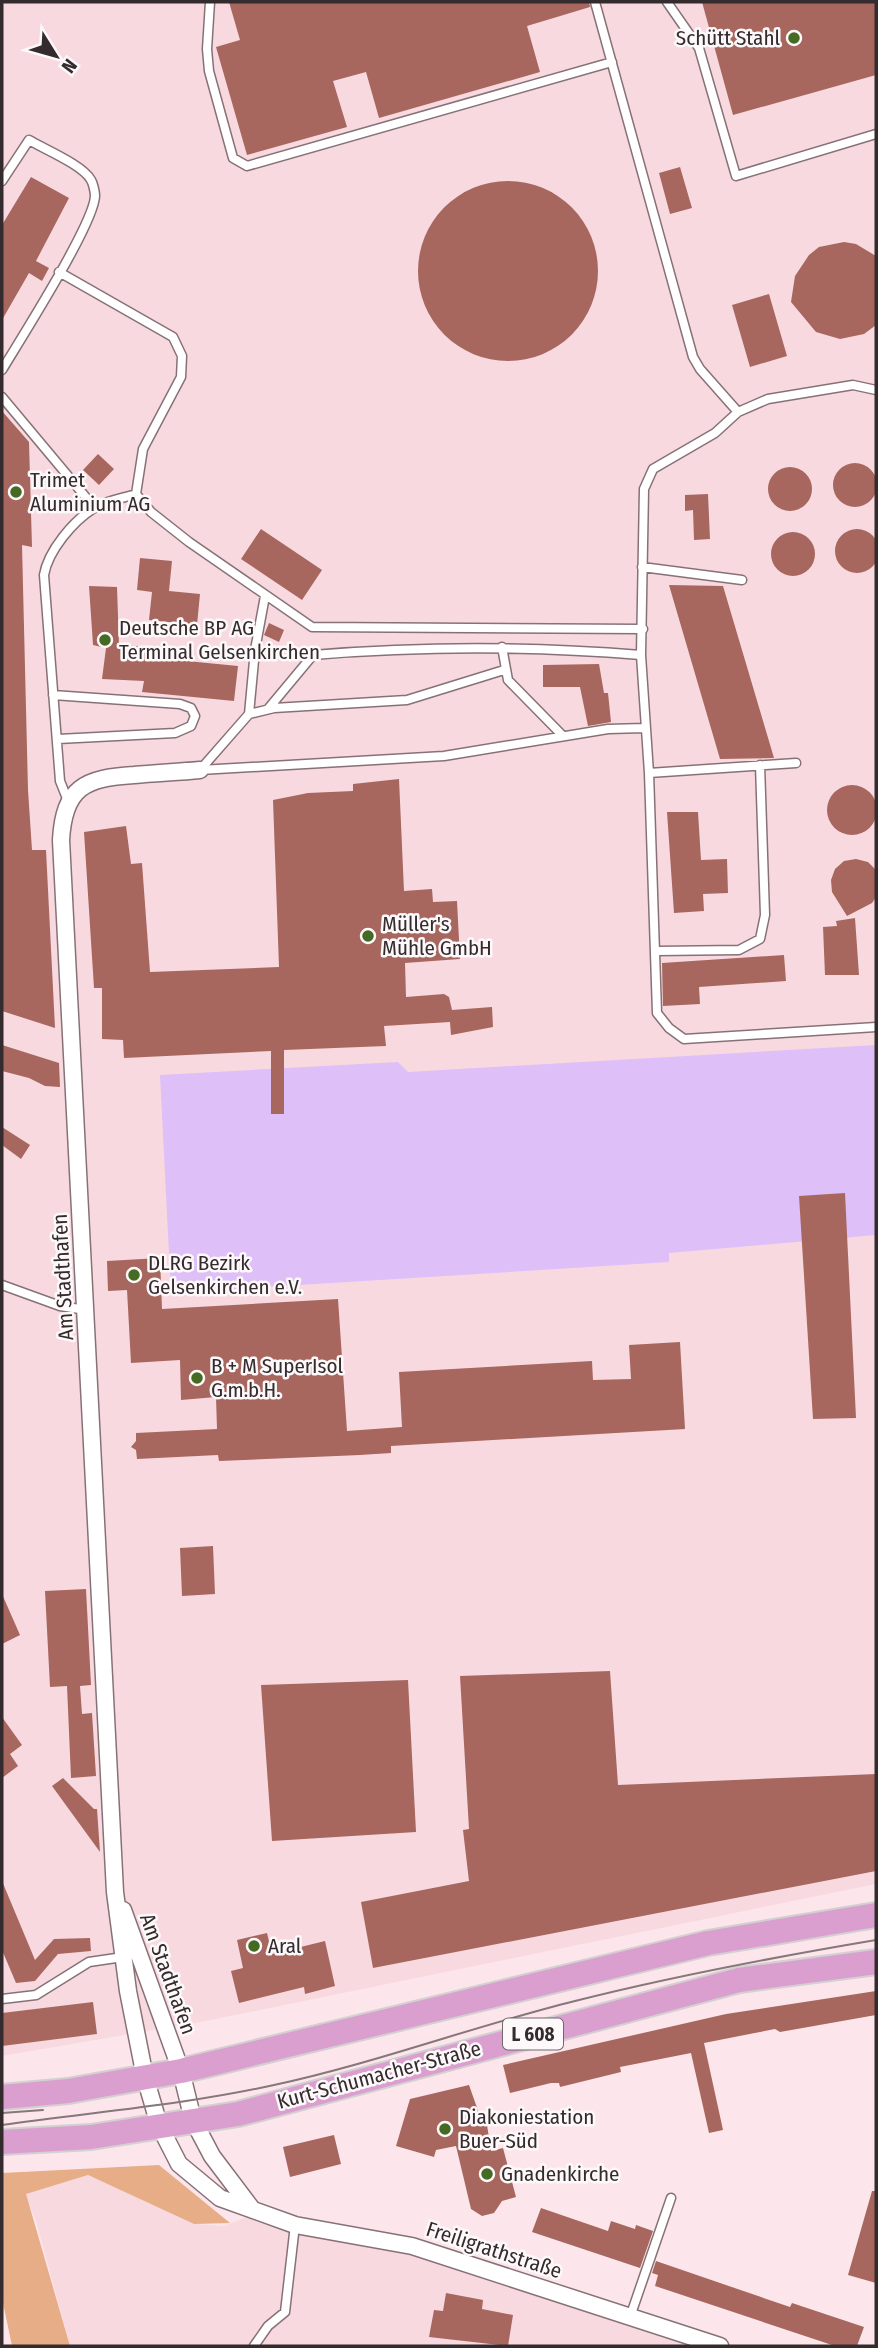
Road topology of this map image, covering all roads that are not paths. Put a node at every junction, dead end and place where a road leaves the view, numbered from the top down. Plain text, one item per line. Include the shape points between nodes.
1 (210, 2) edge
2 (595, 2) edge
3 (667, 2) edge
4 (612, 62) junction
5 (876, 134) edge
6 (2, 181) edge
7 (59, 272) junction
8 (2, 370) edge
9 (876, 390) edge
10 (2, 397) edge
11 (738, 412) junction
12 (136, 494) junction
13 (94, 507) junction
14 (642, 567) junction
15 (742, 580) dead end
16 (265, 596) junction
17 (643, 629) junction
18 (502, 647) junction
19 (641, 654) junction
20 (504, 670) junction
21 (53, 695) junction
22 (268, 709) junction
23 (249, 714) junction
24 (645, 728) junction
25 (563, 736) junction
26 (58, 739) junction
27 (796, 763) dead end
28 (760, 765) junction
29 (200, 770) junction
30 (649, 773) junction
31 (68, 801) junction
32 (657, 951) junction
33 (876, 1027) edge
34 (2, 1285) edge
35 (86, 1310) junction
36 (115, 1892) junction
37 (876, 1915) edge
38 (123, 1957) junction
39 (876, 1962) edge
40 (2, 1999) edge
41 (181, 2071) junction
42 (145, 2077) junction
43 (2, 2097) edge
44 (193, 2120) junction
45 (159, 2125) junction
46 (2, 2142) edge
47 (671, 2198) dead end
48 (252, 2209) junction
49 (295, 2225) junction
50 (630, 2317) junction
51 (254, 2346) edge
52 (720, 2346) edge

1 - 4 lane via 209,71 233,158 247,166
2 - 4 lane
3 - 5 lane via 699,48 736,176
4 - 11 lane via 693,357
6 - 7 lane via 29,140 83,170 92,181 95,196 89,215
7 - 8 lane
7 - 12 lane via 173,337 182,356 181,377 143,449
9 - 11 lane via 853,384 768,399
10 - 13 lane
11 - 14 lane via 715,433 653,469 645,489
12 - 13 lane
12 - 16 lane via 160,520
13 - 21 lane via 46,561
14 - 15 lane
14 - 17 lane
16 - 17 lane via 312,627
16 - 23 lane
17 - 19 lane
18 - 19 lane
18 - 20 lane
18 - 22 lane via 313,655
19 - 24 lane
20 - 22 lane via 407,700
20 - 25 lane via 508,680
21 - 26 lane
21 - 26 lane via 180,704 191,708 195,716 191,726 175,733
22 - 23 lane
23 - 29 lane
24 - 25 lane
24 - 30 lane
25 - 29 lane via 444,757
26 - 31 lane via 60,781
27 - 28 lane
28 - 30 lane
28 - 32 lane via 765,915 760,939 739,950
29 - 31 street via 103,777 86,784
30 - 32 lane
31 - 35 street, Am Stadthafen via 61,840
32 - 33 lane via 657,1013 684,1039
34 - 35 lane via 60,1306
35 - 36 street, Am Stadthafen
36 - 38 street, Am Stadthafen
36 - 41 street, Am Stadthafen
37 - 41 main road, L 608 via 708,1944
38 - 40 lane via 89,1962 36,1995
38 - 42 street, Am Stadthafen
39 - 44 main road, Kurt-Schumacher-Straße / L 608 via 739,1980 238,2114
41 - 42 main road, L 608
41 - 44 street
42 - 43 main road, L 608
42 - 45 street, Freiligrathstraße
44 - 45 main road, Kurt-Schumacher-Straße / L 608
44 - 48 street via 212,2156
45 - 46 main road, Kurt-Schumacher-Straße / L 608 via 91,2137
45 - 48 street, Freiligrathstraße via 179,2164 220,2198
47 - 50 lane
48 - 49 street, Freiligrathstraße
49 - 50 street, Freiligrathstraße via 412,2246
49 - 51 lane via 285,2312
50 - 52 street, Freiligrathstraße

